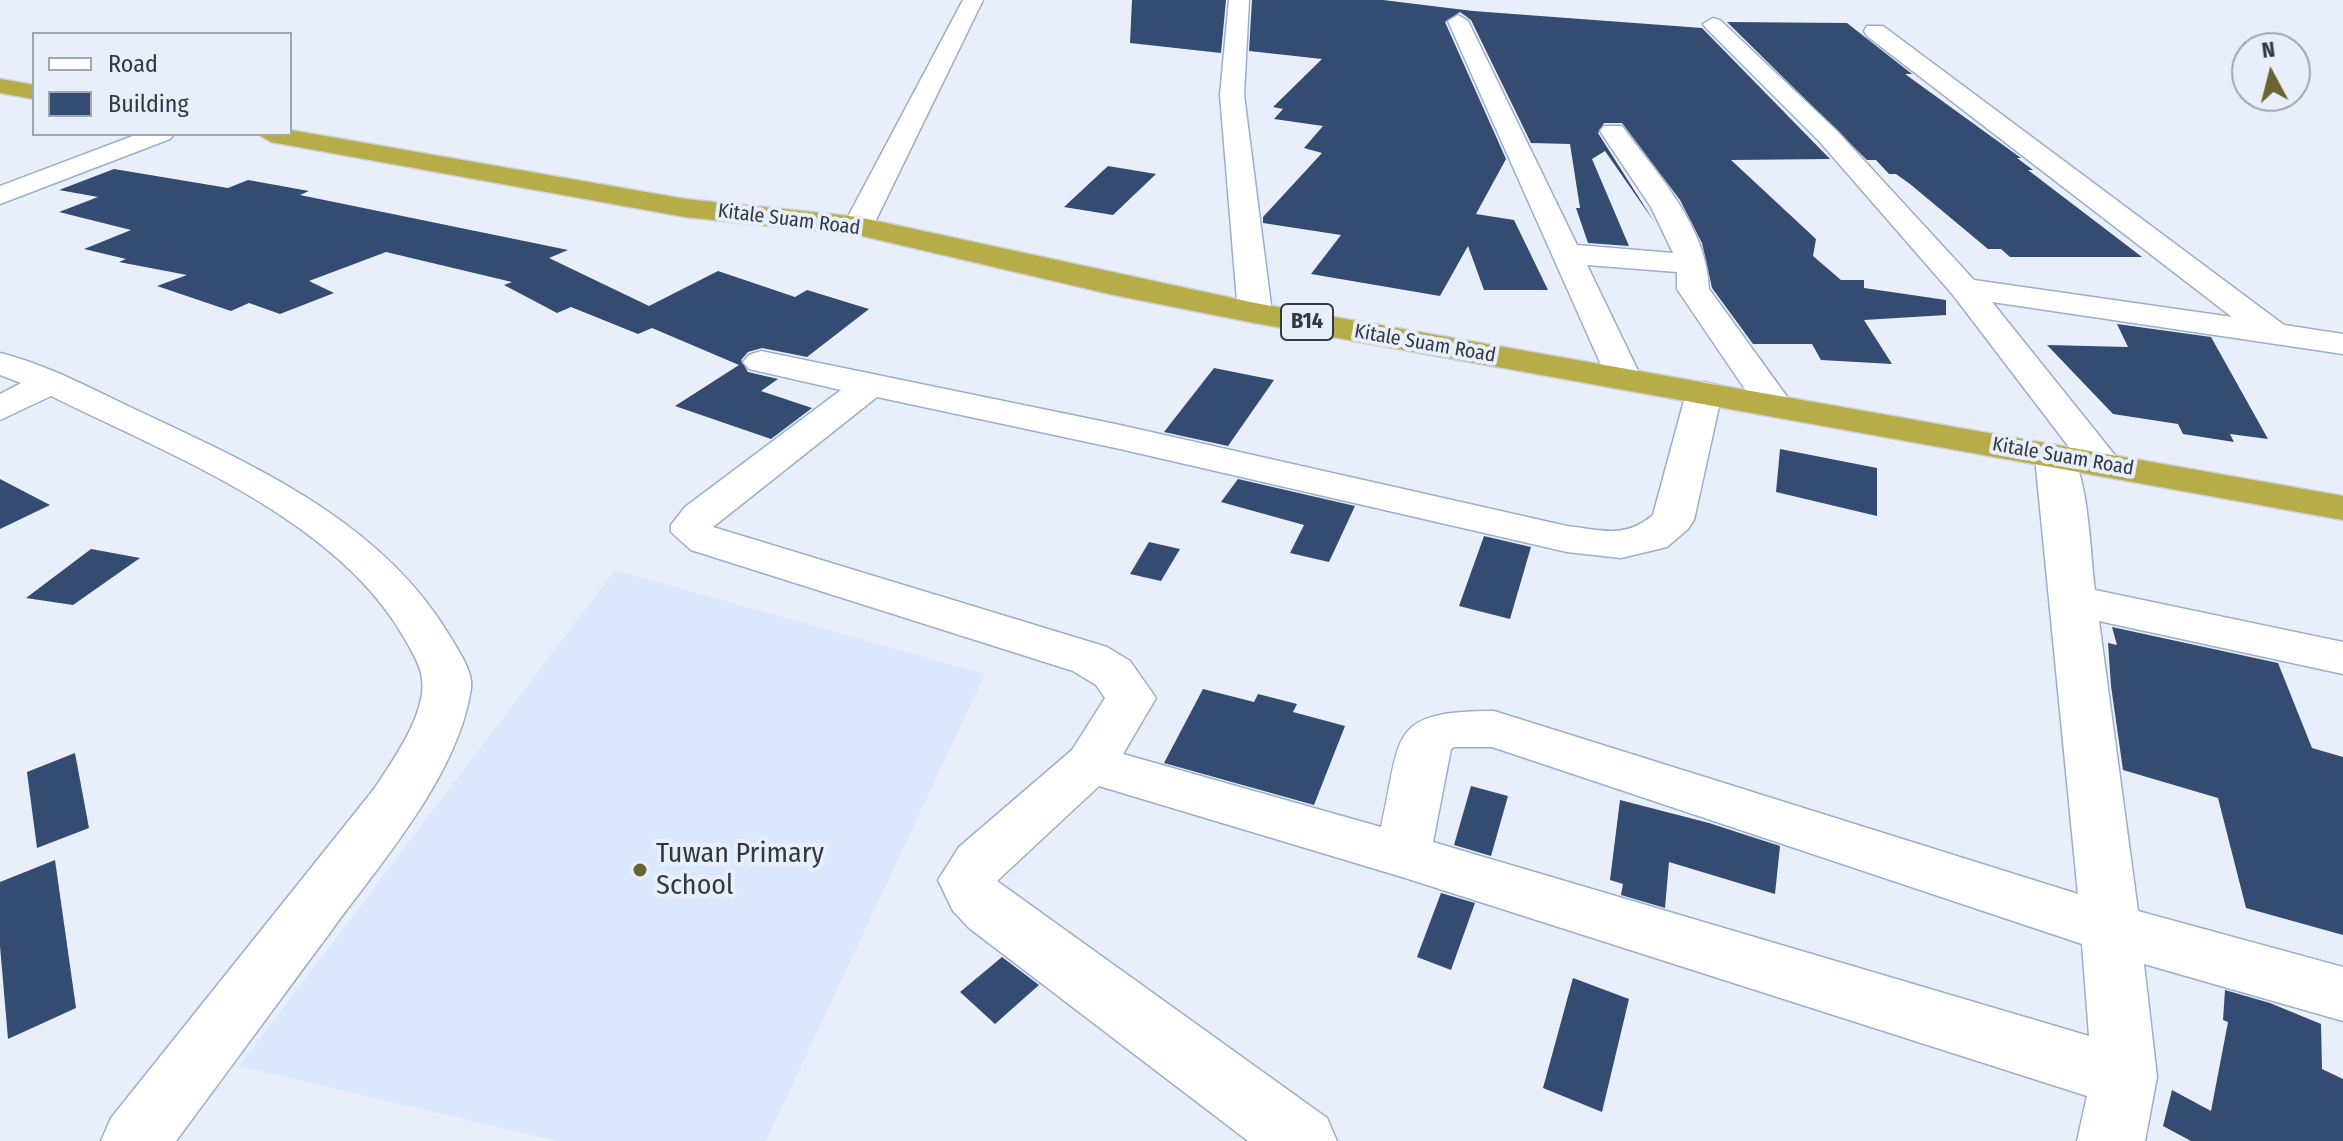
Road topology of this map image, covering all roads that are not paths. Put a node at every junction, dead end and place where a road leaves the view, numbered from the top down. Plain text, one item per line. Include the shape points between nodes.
1 (973, 0) edge
2 (1239, 0) edge
3 (1458, 21) dead end
4 (1713, 24) dead end
5 (1875, 31) dead end
6 (0, 86) edge
7 (32, 92) edge
8 (1613, 131) dead end
9 (156, 136) edge
10 (282, 136) edge
11 (0, 196) edge
12 (858, 226) junction
13 (1569, 254) junction
14 (1689, 264) junction
15 (1964, 288) junction
16 (1255, 313) junction
17 (2273, 333) junction
18 (2343, 344) edge
19 (761, 362) dead end
20 (25, 374) edge
21 (1623, 377) junction
22 (869, 386) junction
23 (1704, 393) junction
24 (1774, 405) junction
25 (0, 409) edge
26 (2079, 460) junction
27 (2343, 508) edge
28 (2072, 600) junction
29 (2343, 658) edge
30 (1090, 764) junction
31 (1402, 855) junction
32 (2111, 929) junction
33 (2343, 994) edge
34 (2124, 1077) junction
35 (135, 1141) edge
36 (1303, 1141) edge
37 (2111, 1141) edge

1 - 12 street
2 - 16 street via 1232,95
3 - 13 street
4 - 15 street via 1828,136
5 - 17 street
6 - 7 highway
8 - 14 street via 1673,221 1691,257
9 - 11 street
10 - 12 highway, Kitale Suam Road / B14 via 685,208
12 - 16 highway, Kitale Suam Road / B14
13 - 14 street
13 - 21 street
14 - 24 street via 1693,289
15 - 17 street
15 - 26 street
16 - 21 highway, Kitale Suam Road / B14
17 - 18 street
19 - 22 street
20 - 25 street
20 - 35 street via 234,469 295,507 408,604 448,681 429,742 372,832
21 - 23 highway, Kitale Suam Road / B14
22 - 23 street via 1567,539 1621,545 1652,538 1673,520
22 - 30 street via 700,516 692,532 706,541 1090,659 1113,673 1131,698
23 - 24 highway, Kitale Suam Road / B14
24 - 26 highway, Kitale Suam Road / B14
26 - 27 highway, Kitale Suam Road / B14
26 - 28 street
28 - 29 street
28 - 32 street
30 - 31 street
30 - 36 street via 979,863 967,880 973,894
31 - 32 street via 1427,739 1446,729 1494,729
31 - 34 street
32 - 33 street
32 - 34 street
34 - 37 street

